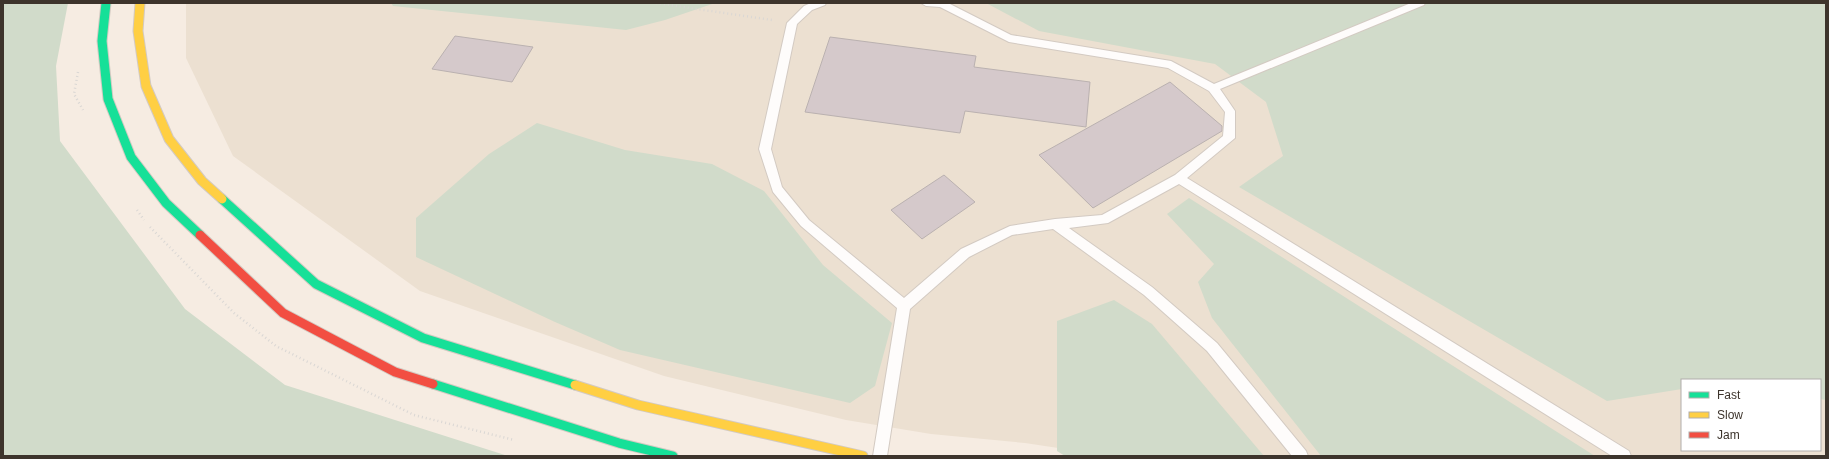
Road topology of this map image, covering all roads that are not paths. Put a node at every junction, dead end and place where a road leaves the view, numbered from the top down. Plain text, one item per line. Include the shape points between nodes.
1 (106, 3) edge
2 (140, 3) edge
3 (821, 3) edge
4 (926, 3) edge
5 (1420, 3) edge
6 (1213, 88) junction
7 (1179, 178) junction
8 (1056, 224) junction
9 (904, 306) junction
10 (673, 456) edge
11 (863, 456) edge
12 (880, 456) edge
13 (1301, 456) edge
14 (1624, 456) edge

1 - 10 main road via 102,41 108,100 131,157 166,203 283,313 395,372 619,443
2 - 11 main road via 138,32 146,86 168,139 202,181 316,284 422,338 638,405
3 - 9 lane via 808,8 792,23 765,149 777,189 805,223
4 - 6 lane via 942,4 1009,38 1171,65
5 - 6 lane
6 - 7 lane via 1230,111 1229,138
7 - 8 lane via 1104,220
7 - 14 lane
8 - 9 lane via 1010,232 965,253
8 - 13 lane via 1148,291 1212,346
9 - 12 lane

